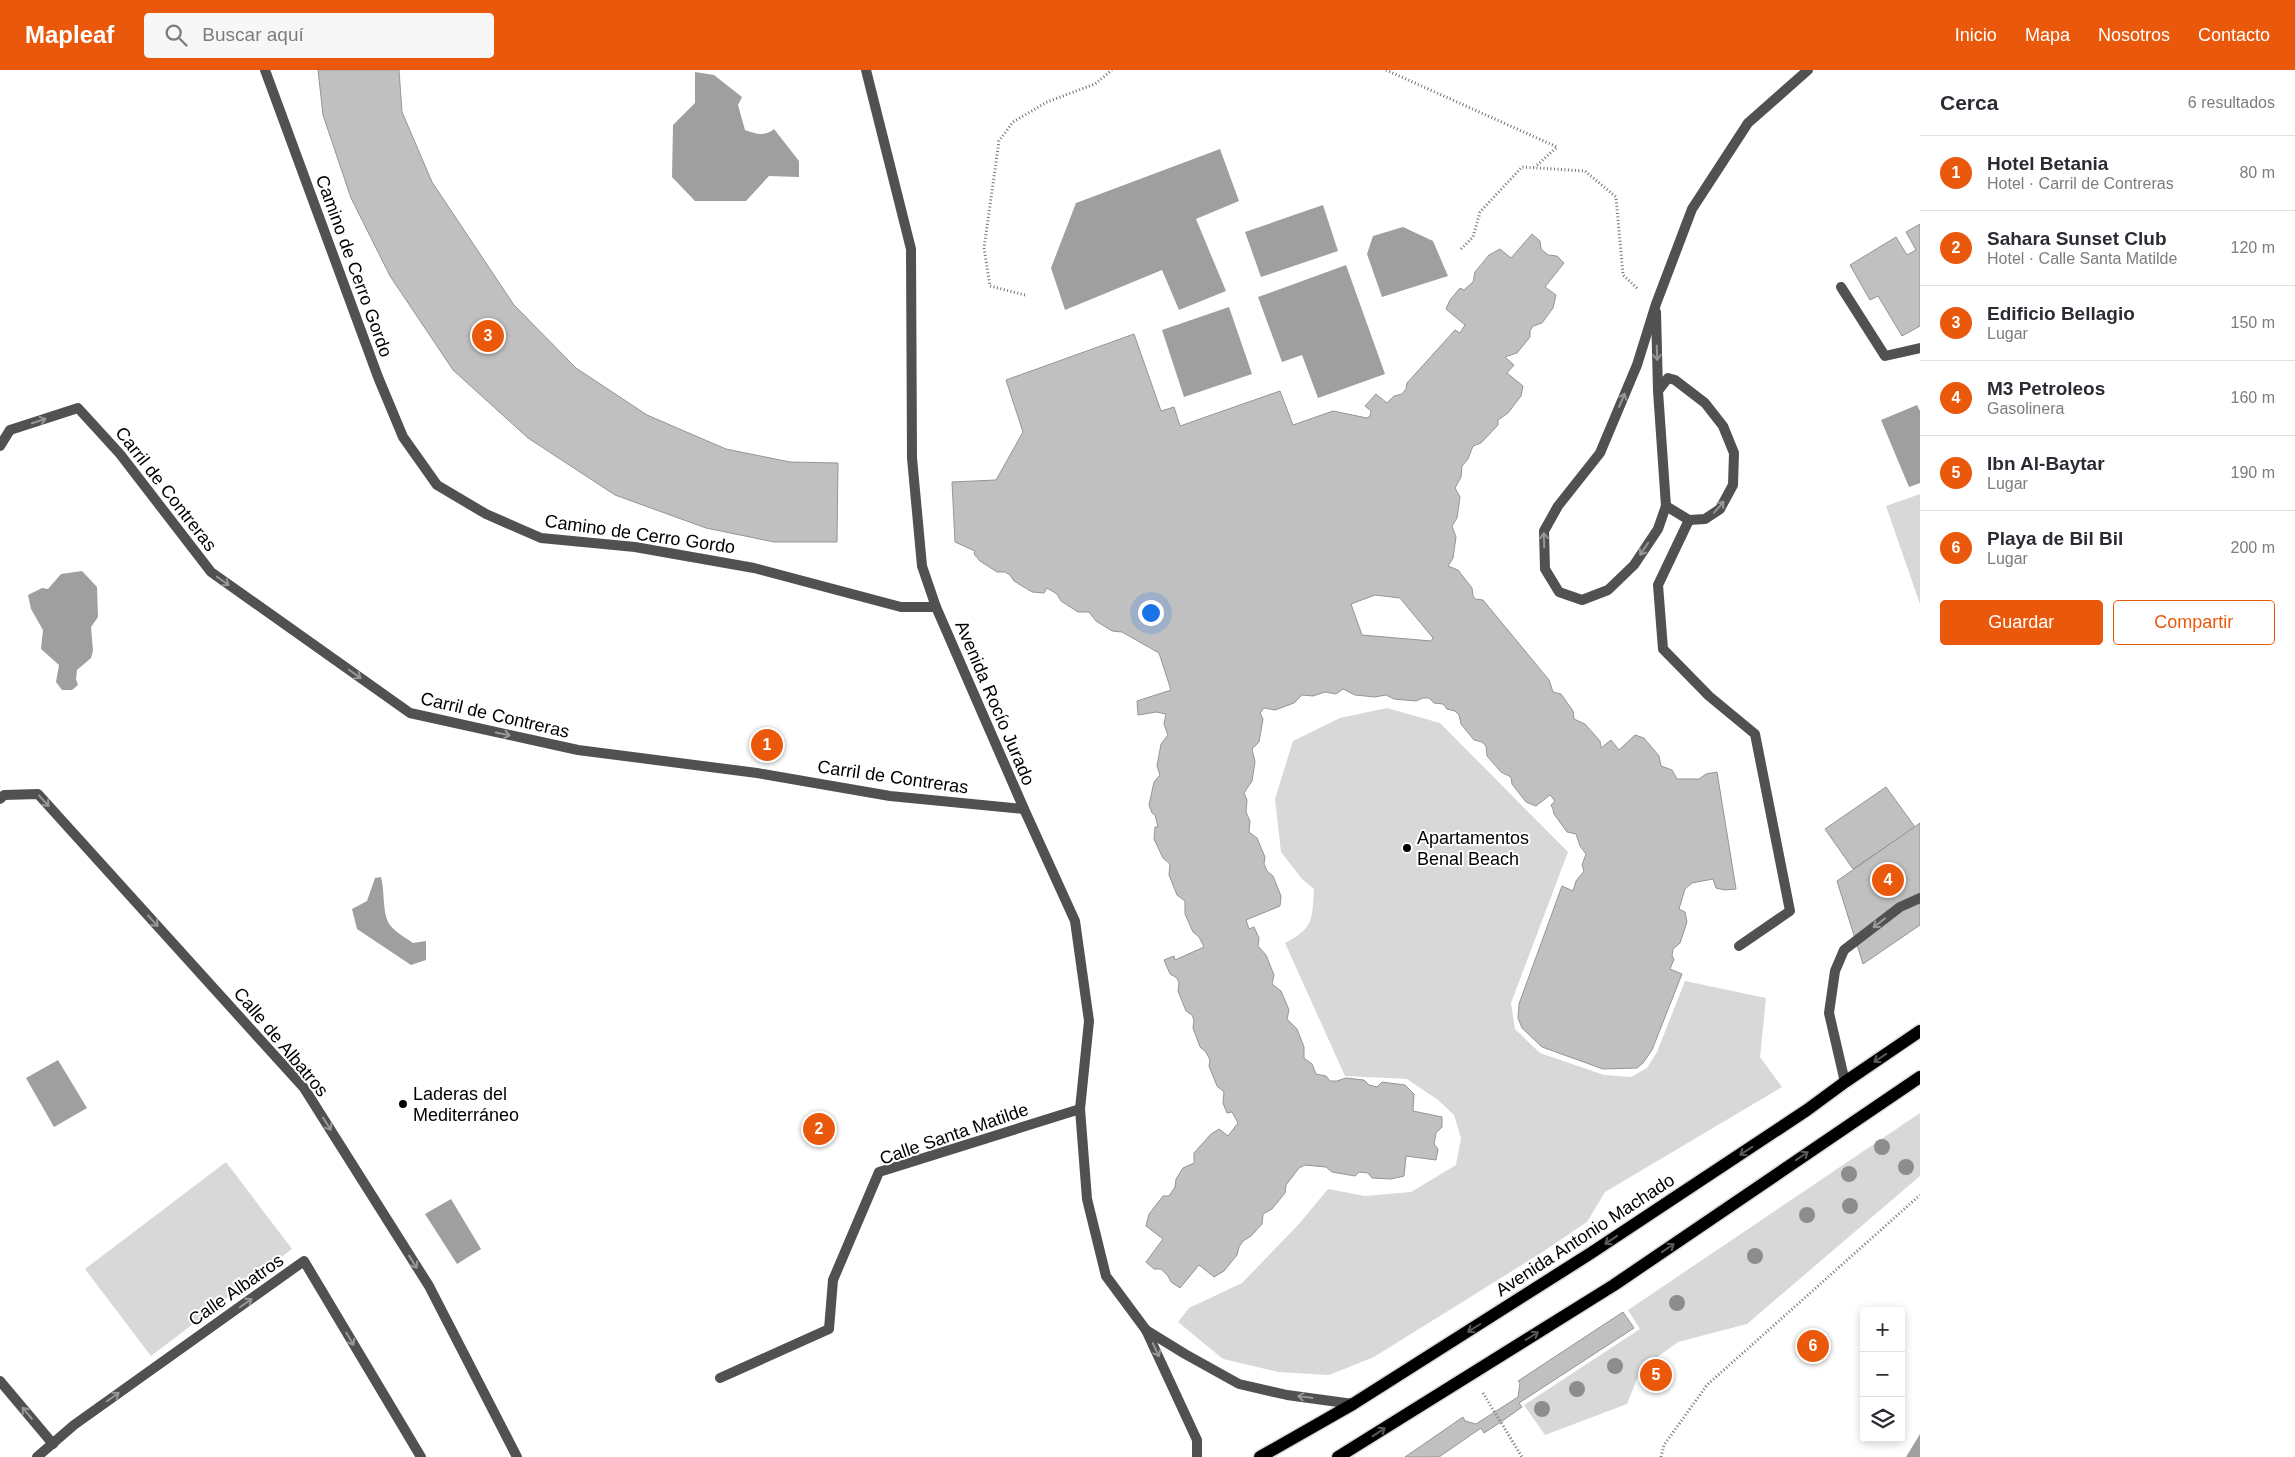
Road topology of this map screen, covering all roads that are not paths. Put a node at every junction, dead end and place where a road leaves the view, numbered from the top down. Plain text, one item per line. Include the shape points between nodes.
1 (264, 70) edge
2 (866, 70) edge
3 (1808, 70) edge
4 (1841, 287) dead end
5 (1656, 304) junction
6 (1920, 348) edge
7 (1658, 391) junction
8 (0, 446) edge
9 (1666, 506) junction
10 (1690, 520) junction
11 (936, 607) junction
12 (0, 798) edge
13 (1024, 809) junction
14 (1920, 898) edge
15 (1739, 946) dead end
16 (1920, 1031) edge
17 (1920, 1077) edge
18 (1845, 1082) junction
19 (1080, 1109) junction
20 (1146, 1330) junction
21 (720, 1378) dead end
22 (0, 1381) edge
23 (1353, 1404) junction
24 (53, 1444) junction
25 (37, 1457) edge
26 (421, 1457) edge
27 (517, 1457) edge
28 (1197, 1457) edge
29 (1260, 1457) edge
30 (1338, 1457) edge

1 - 11 street, Camino de Cerro Gordo via 403,437 438,486 486,514 541,538 636,547 754,568 901,607
2 - 11 street, Avenida Rocío Jurado via 910,249 912,458 922,566
3 - 5 street via 1748,123 1697,201
4 - 6 street via 1885,356
5 -> 7 street
9 -> 5 street via 1658,529 1634,564 1608,590 1582,600 1559,592 1545,569 1544,532 1558,506 1600,453 1637,365
7 - 9 street
10 -> 7 street via 1705,519 1720,509 1734,485 1734,453 1723,426 1704,403 1668,378
8 -> 13 street, Carril de Contreras via 10,430 78,408 120,454 211,572 410,713 578,750 757,773 890,796
9 - 10 street
10 - 15 street via 1658,585 1663,649 1709,696 1755,734 1790,911
11 - 13 street, Avenida Rocío Jurado
12 -> 27 street, Calle de Albatros via 4,795 38,794 304,1088 428,1286
13 - 19 street, Avenida Rocío Jurado via 1075,921 1089,1021
14 -> 18 street via 1900,907 1844,950 1835,971 1828,1013
16 -> 18 main road, Avenida Antonio Machado
30 -> 17 main road via 1614,1285
18 -> 23 main road, Avenida Antonio Machado via 1591,1253
19 - 20 street, Avenida Rocío Jurado via 1087,1199 1106,1276
19 - 21 street, Calle Santa Matilde via 879,1172 833,1280 829,1329
23 -> 20 street, Avenida Rocío Jurado via 1287,1395 1239,1384
20 -> 28 street, Avenida Rocío Jurado via 1197,1440
24 -> 22 street
23 - 29 main road, Avenida Antonio Machado
24 - 25 street
24 -> 26 street, Calle Albatros via 304,1261

